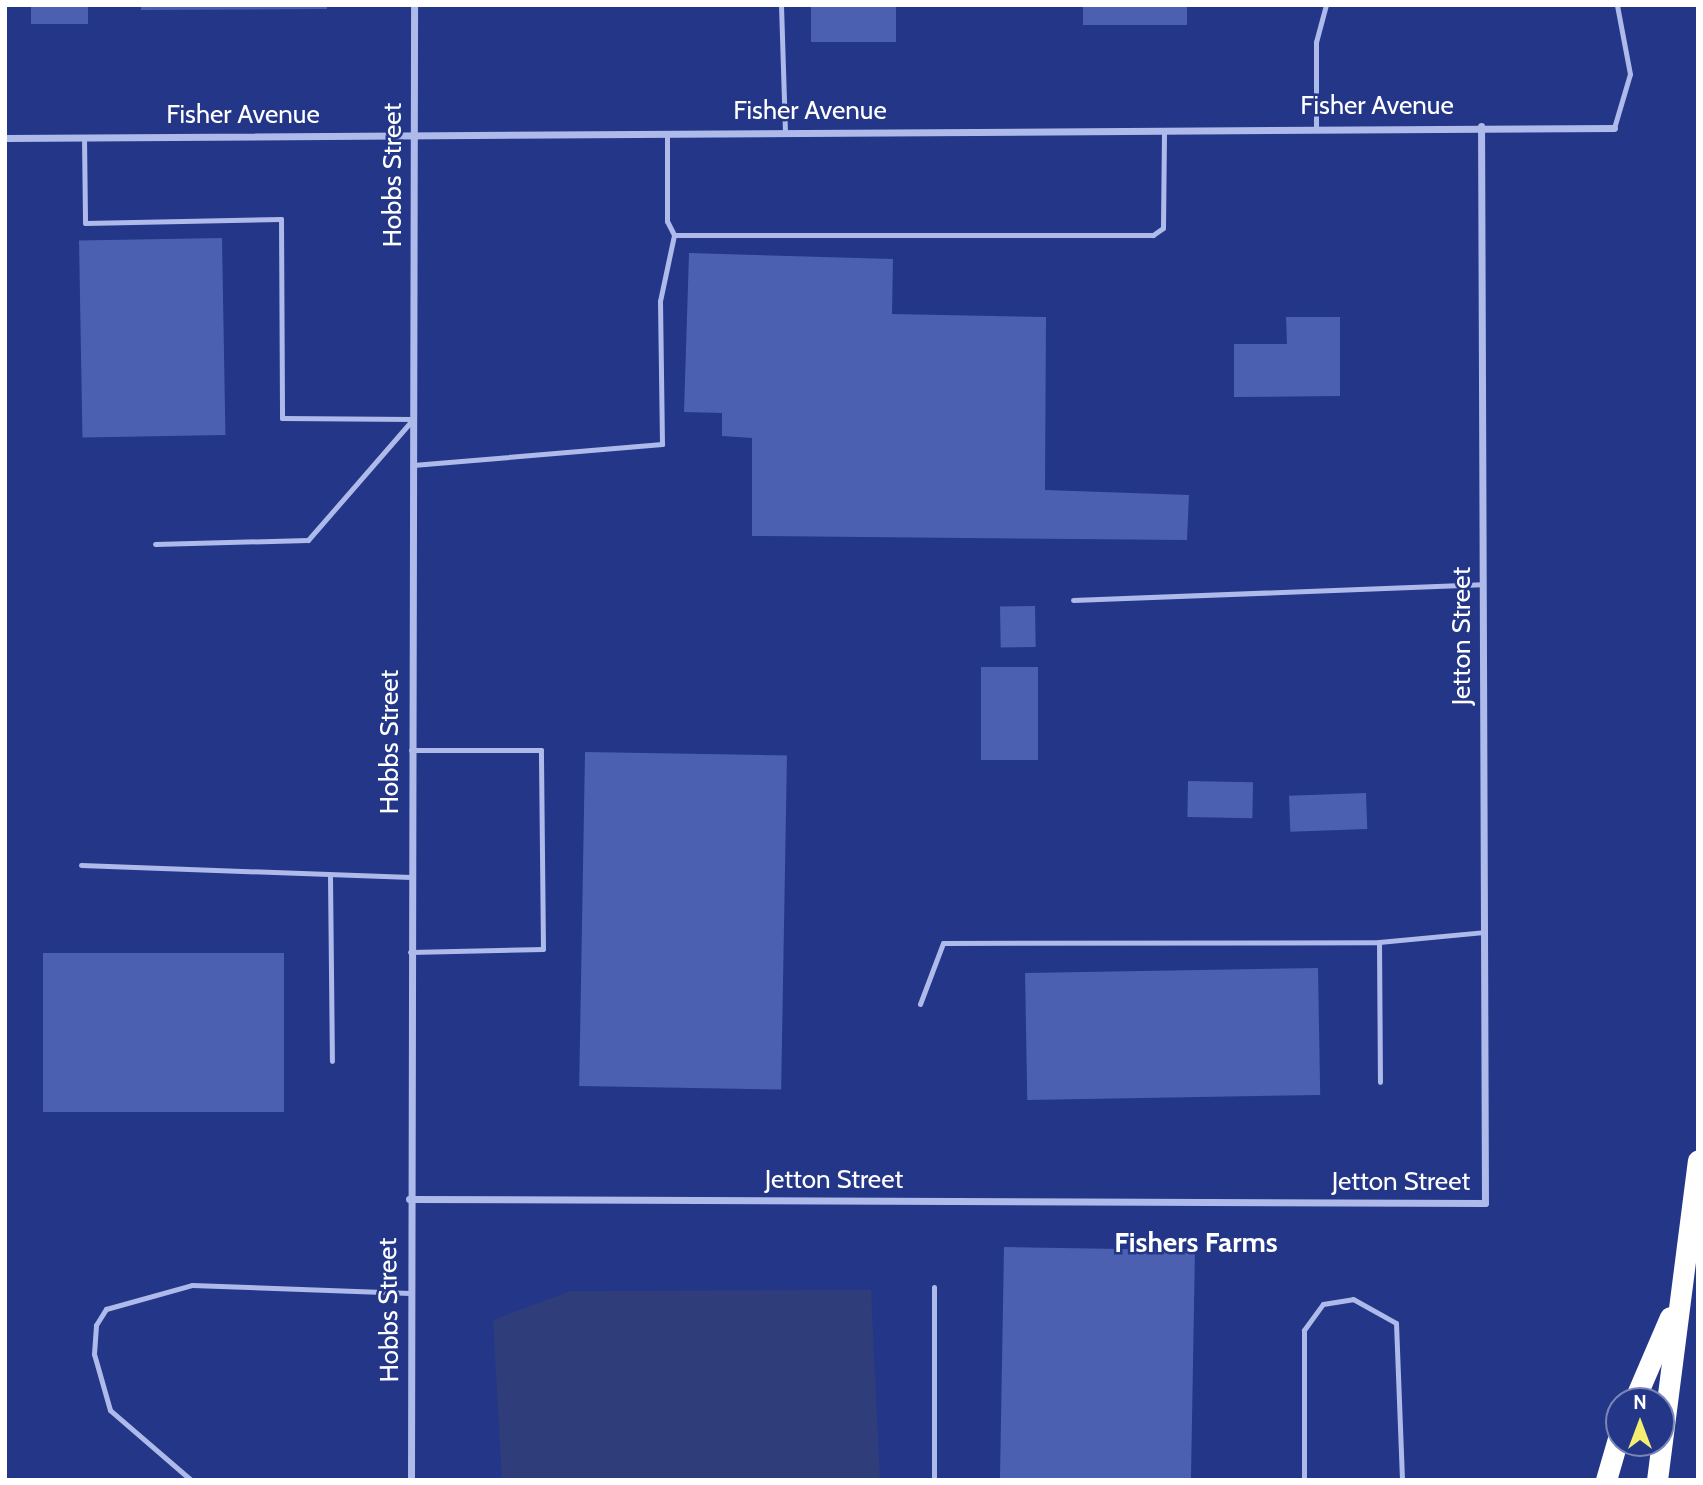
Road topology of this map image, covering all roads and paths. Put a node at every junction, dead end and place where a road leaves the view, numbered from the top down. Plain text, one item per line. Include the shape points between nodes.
1 (414, 5) edge
2 (781, 5) edge
3 (1326, 5) edge
4 (1617, 5) edge
5 (1481, 126) junction
6 (1317, 128) junction
7 (1614, 128) joint
8 (1164, 129) junction
9 (785, 132) junction
10 (667, 133) junction
11 (415, 135) junction
12 (84, 137) junction
13 (5, 138) edge
14 (674, 235) junction
15 (413, 419) junction
16 (413, 465) junction
17 (155, 544) dead end
18 (1482, 584) junction
19 (1073, 600) dead end
20 (411, 750) junction
21 (80, 865) dead end
22 (330, 877) junction
23 (411, 877) junction
24 (1484, 932) junction
25 (1379, 942) junction
26 (410, 952) junction
27 (920, 1004) dead end
28 (332, 1061) dead end
29 (1380, 1082) dead end
30 (1698, 1161) edge
31 (409, 1199) junction
32 (934, 1287) dead end
33 (1681, 1292) junction
34 (410, 1293) junction
35 (1640, 1387) edge
36 (1613, 1457) edge
37 (191, 1480) edge
38 (411, 1480) edge
39 (934, 1480) edge
40 (1304, 1480) edge
41 (1402, 1480) edge
42 (1606, 1480) edge
43 (1657, 1480) edge

1 - 11 street, Hobbs Street
2 - 9 lane
3 - 6 lane via 1317,42
4 - 7 lane via 1630,74
5 - 6 street, Fisher Avenue
5 - 7 street, Fisher Avenue
5 - 18 street, Jetton Street
6 - 8 street, Fisher Avenue
8 - 9 street, Fisher Avenue
8 - 14 lane via 1163,228 1153,235
9 - 10 street, Fisher Avenue
10 - 11 street, Fisher Avenue
10 - 14 lane via 667,221
11 - 12 street, Fisher Avenue
11 - 15 street, Hobbs Street
12 - 13 street, Fisher Avenue
12 - 15 lane via 85,223 281,219 282,418
14 - 16 lane via 660,302 662,444
15 - 16 street, Hobbs Street
15 - 17 lane via 308,540
16 - 20 street, Hobbs Street
18 - 19 lane
18 - 24 street, Jetton Street
20 - 23 street, Hobbs Street
20 - 26 lane via 541,750 544,949
21 - 22 lane
22 - 23 lane
22 - 28 lane
23 - 26 street, Hobbs Street
24 - 25 lane
24 - 31 street, Jetton Street via 1485,1203
25 - 27 lane via 943,943
25 - 29 lane
26 - 31 street, Hobbs Street
30 - 33 highway
31 - 34 street, Hobbs Street
32 - 39 lane
33 - 35 highway
33 - 43 highway
34 - 37 lane via 192,1284 106,1309 96,1325 94,1354 110,1410
34 - 38 street, Hobbs Street
36 - 42 highway
40 - 41 lane via 1304,1330 1323,1304 1353,1299 1396,1323

